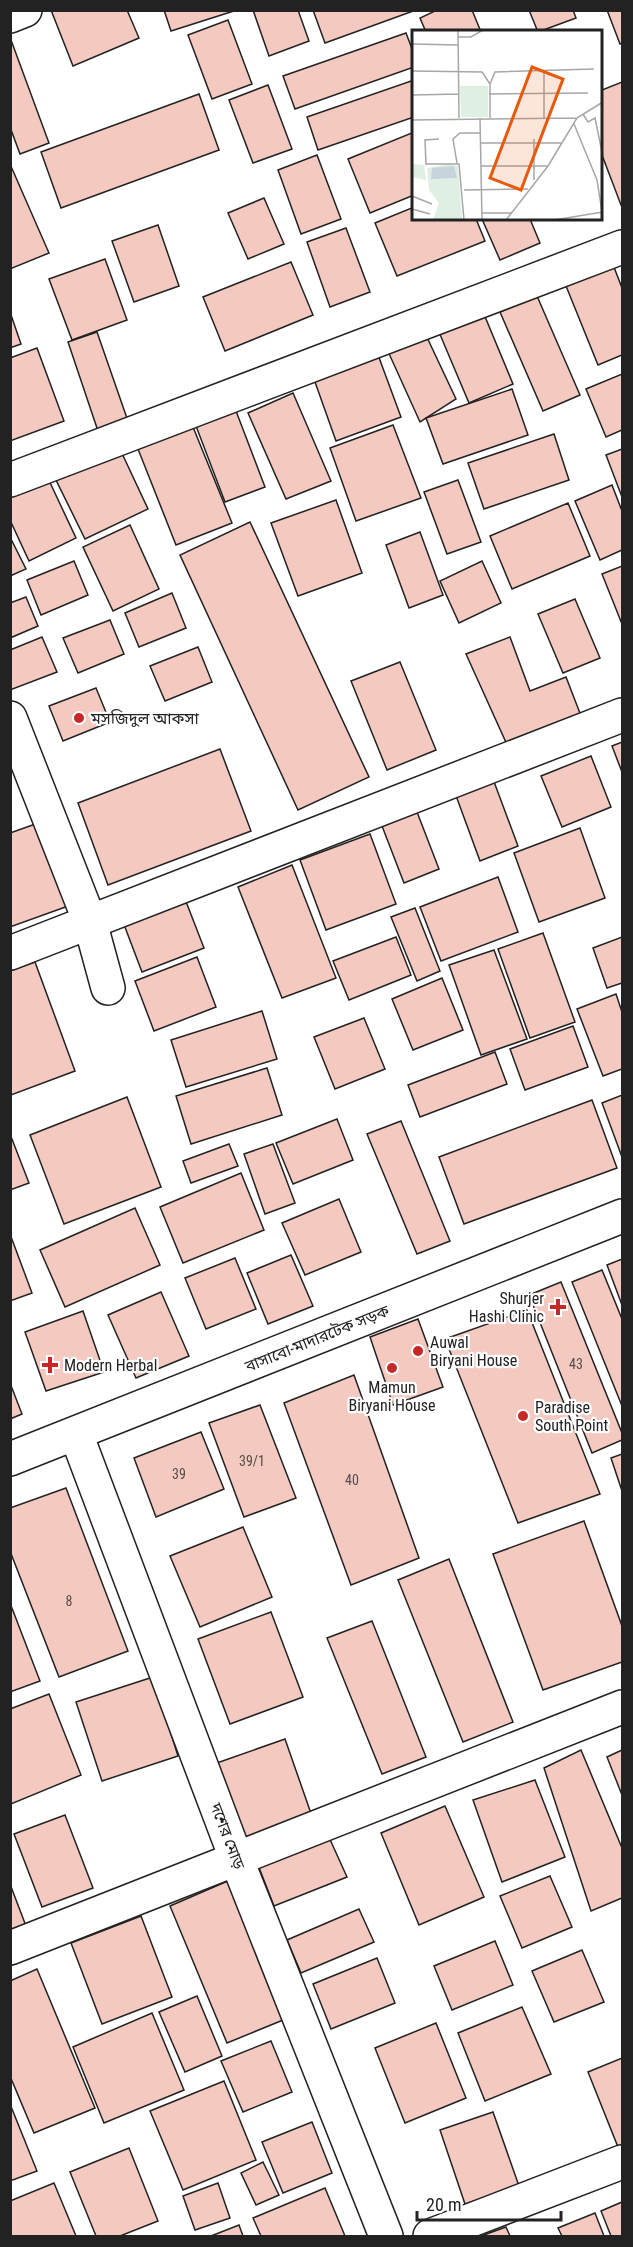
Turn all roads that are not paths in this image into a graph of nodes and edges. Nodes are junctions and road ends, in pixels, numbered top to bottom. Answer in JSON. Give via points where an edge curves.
{"nodes":[{"id":1,"x":25,"y":10,"type":"edge"},
{"id":2,"x":10,"y":16,"type":"edge"},
{"id":3,"x":622,"y":247,"type":"edge"},
{"id":4,"x":10,"y":480,"type":"edge"},
{"id":5,"x":622,"y":715,"type":"edge"},
{"id":6,"x":10,"y":718,"type":"edge"},
{"id":7,"x":90,"y":922,"type":"junction"},
{"id":8,"x":10,"y":953,"type":"edge"},
{"id":9,"x":108,"y":988,"type":"dead end"},
{"id":10,"x":622,"y":1215,"type":"edge"},
{"id":11,"x":76,"y":1434,"type":"junction"},
{"id":12,"x":10,"y":1459,"type":"edge"},
{"id":13,"x":622,"y":1707,"type":"edge"},
{"id":14,"x":236,"y":1858,"type":"junction"},
{"id":15,"x":10,"y":1948,"type":"edge"},
{"id":16,"x":622,"y":2162,"type":"edge"},
{"id":17,"x":386,"y":2236,"type":"edge"},
{"id":18,"x":430,"y":2236,"type":"edge"}],
"edges":[{"from":1,"to":2,"type":"street"},
{"from":3,"to":4,"type":"street"},
{"from":5,"to":7,"type":"street"},
{"from":6,"to":7,"type":"street"},
{"from":7,"to":8,"type":"street"},
{"from":7,"to":9,"type":"street"},
{"from":10,"to":11,"type":"street","name":"বাসাবো-মাদারটেক সড়ক"},
{"from":11,"to":12,"type":"street","name":"বাসাবো-মাদারটেক সড়ক"},
{"from":11,"to":14,"type":"street","name":"দশের মোড়"},
{"from":13,"to":14,"type":"street"},
{"from":14,"to":15,"type":"street"},
{"from":14,"to":17,"type":"street","name":"দশের মোড়"},
{"from":16,"to":18,"type":"street"}]}
